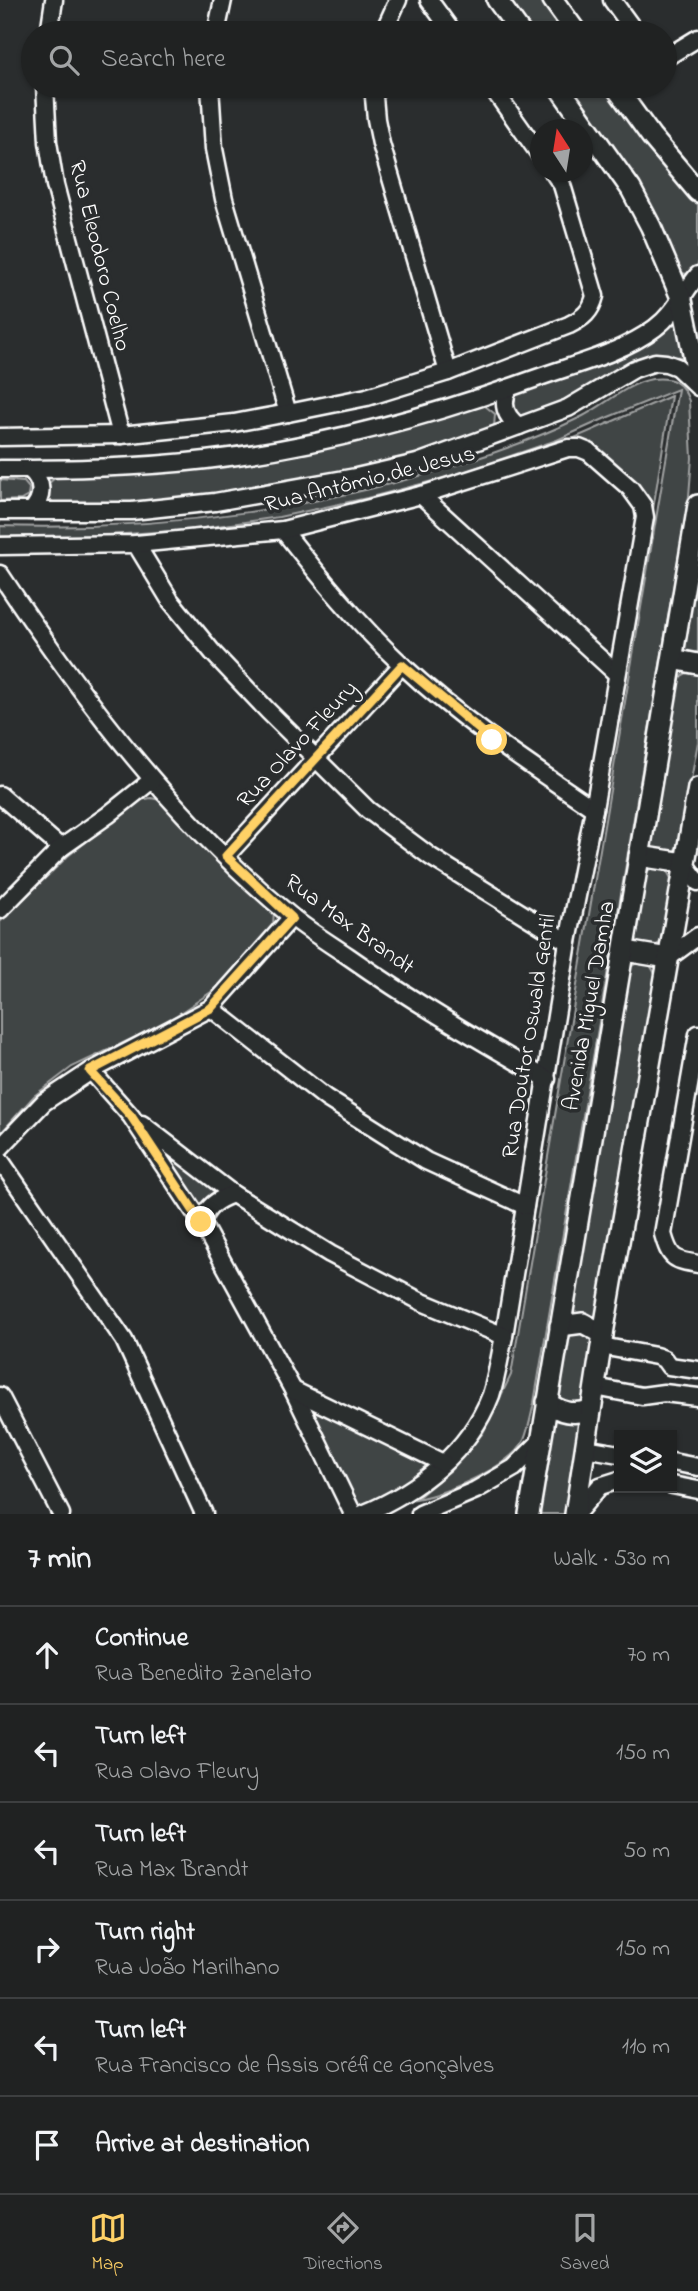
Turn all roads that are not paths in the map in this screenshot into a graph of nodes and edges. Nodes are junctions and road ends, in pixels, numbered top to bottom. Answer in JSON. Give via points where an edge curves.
{"nodes":[{"id":1,"x":54,"y":0,"type":"edge"},
{"id":2,"x":223,"y":0,"type":"edge"},
{"id":3,"x":398,"y":0,"type":"edge"},
{"id":4,"x":429,"y":0,"type":"edge"},
{"id":5,"x":497,"y":0,"type":"edge"},
{"id":6,"x":553,"y":0,"type":"edge"},
{"id":7,"x":612,"y":0,"type":"edge"},
{"id":8,"x":51,"y":21,"type":"edge"},
{"id":9,"x":219,"y":21,"type":"edge"},
{"id":10,"x":388,"y":21,"type":"edge"},
{"id":11,"x":444,"y":21,"type":"edge"},
{"id":12,"x":512,"y":21,"type":"edge"},
{"id":13,"x":568,"y":21,"type":"edge"},
{"id":14,"x":627,"y":21,"type":"edge"},
{"id":15,"x":698,"y":38,"type":"edge"},
{"id":16,"x":677,"y":51,"type":"edge"},
{"id":17,"x":46,"y":98,"type":"edge"},
{"id":18,"x":211,"y":98,"type":"edge"},
{"id":19,"x":374,"y":98,"type":"edge"},
{"id":20,"x":500,"y":98,"type":"edge"},
{"id":21,"x":566,"y":98,"type":"edge"},
{"id":22,"x":624,"y":98,"type":"edge"},
{"id":23,"x":530,"y":140,"type":"edge"},
{"id":24,"x":560,"y":182,"type":"edge"},
{"id":25,"x":698,"y":192,"type":"edge"},
{"id":26,"x":698,"y":275,"type":"edge"},
{"id":27,"x":682,"y":300,"type":"junction"},
{"id":28,"x":448,"y":372,"type":"junction"},
{"id":29,"x":698,"y":378,"type":"edge"},
{"id":30,"x":698,"y":387,"type":"edge"},
{"id":31,"x":509,"y":388,"type":"junction"},
{"id":32,"x":487,"y":395,"type":"junction"},
{"id":33,"x":288,"y":413,"type":"junction"},
{"id":34,"x":519,"y":426,"type":"junction"},
{"id":35,"x":499,"y":434,"type":"junction"},
{"id":36,"x":121,"y":435,"type":"junction"},
{"id":37,"x":0,"y":437,"type":"edge"},
{"id":38,"x":0,"y":469,"type":"edge"},
{"id":39,"x":29,"y":469,"type":"junction"},
{"id":40,"x":421,"y":495,"type":"junction"},
{"id":41,"x":698,"y":505,"type":"edge"},
{"id":42,"x":643,"y":506,"type":"joint"},
{"id":43,"x":0,"y":511,"type":"edge"},
{"id":44,"x":31,"y":511,"type":"junction"},
{"id":45,"x":283,"y":530,"type":"junction"},
{"id":46,"x":136,"y":544,"type":"junction"},
{"id":47,"x":0,"y":546,"type":"edge"},
{"id":48,"x":0,"y":574,"type":"edge"},
{"id":49,"x":673,"y":659,"type":"junction"},
{"id":50,"x":698,"y":664,"type":"edge"},
{"id":51,"x":402,"y":665,"type":"junction"},
{"id":52,"x":617,"y":674,"type":"junction"},
{"id":53,"x":317,"y":758,"type":"junction"},
{"id":54,"x":152,"y":780,"type":"junction"},
{"id":55,"x":698,"y":788,"type":"edge"},
{"id":56,"x":0,"y":795,"type":"edge"},
{"id":57,"x":594,"y":809,"type":"junction"},
{"id":58,"x":61,"y":848,"type":"junction"},
{"id":59,"x":226,"y":856,"type":"junction"},
{"id":60,"x":639,"y":856,"type":"junction"},
{"id":61,"x":684,"y":863,"type":"junction"},
{"id":62,"x":698,"y":882,"type":"edge"},
{"id":63,"x":0,"y":910,"type":"edge"},
{"id":64,"x":292,"y":918,"type":"junction"},
{"id":65,"x":698,"y":936,"type":"edge"},
{"id":66,"x":568,"y":942,"type":"junction"},
{"id":67,"x":625,"y":951,"type":"junction"},
{"id":68,"x":668,"y":958,"type":"junction"},
{"id":69,"x":211,"y":1008,"type":"junction"},
{"id":70,"x":698,"y":1034,"type":"edge"},
{"id":71,"x":90,"y":1071,"type":"junction"},
{"id":72,"x":547,"y":1079,"type":"junction"},
{"id":73,"x":131,"y":1116,"type":"junction"},
{"id":74,"x":0,"y":1148,"type":"edge"},
{"id":75,"x":0,"y":1160,"type":"edge"},
{"id":76,"x":233,"y":1194,"type":"junction"},
{"id":77,"x":525,"y":1206,"type":"junction"},
{"id":78,"x":201,"y":1222,"type":"junction"},
{"id":79,"x":698,"y":1264,"type":"edge"},
{"id":80,"x":560,"y":1326,"type":"junction"},
{"id":81,"x":504,"y":1336,"type":"junction"},
{"id":82,"x":602,"y":1340,"type":"junction"},
{"id":83,"x":668,"y":1366,"type":"junction"},
{"id":84,"x":698,"y":1370,"type":"edge"},
{"id":85,"x":595,"y":1387,"type":"junction"},
{"id":86,"x":293,"y":1390,"type":"junction"},
{"id":87,"x":664,"y":1393,"type":"junction"},
{"id":88,"x":0,"y":1396,"type":"edge"},
{"id":89,"x":698,"y":1397,"type":"edge"},
{"id":90,"x":547,"y":1402,"type":"junction"},
{"id":91,"x":591,"y":1410,"type":"junction"},
{"id":92,"x":541,"y":1441,"type":"junction"},
{"id":93,"x":585,"y":1448,"type":"junction"},
{"id":94,"x":614,"y":1453,"type":"edge"},
{"id":95,"x":677,"y":1463,"type":"edge"},
{"id":96,"x":443,"y":1464,"type":"junction"},
{"id":97,"x":698,"y":1467,"type":"edge"},
{"id":98,"x":614,"y":1482,"type":"edge"},
{"id":99,"x":677,"y":1486,"type":"edge"},
{"id":100,"x":698,"y":1490,"type":"edge"},
{"id":101,"x":61,"y":1514,"type":"edge"},
{"id":102,"x":204,"y":1514,"type":"edge"},
{"id":103,"x":353,"y":1514,"type":"edge"},
{"id":104,"x":363,"y":1514,"type":"edge"},
{"id":105,"x":420,"y":1514,"type":"edge"},
{"id":106,"x":529,"y":1514,"type":"edge"},
{"id":107,"x":576,"y":1514,"type":"edge"}],
"edges":[{"from":1,"to":8,"type":"street"},
{"from":2,"to":9,"type":"street"},
{"from":3,"to":10,"type":"street"},
{"from":4,"to":11,"type":"street"},
{"from":5,"to":12,"type":"main road"},
{"from":6,"to":13,"type":"main road"},
{"from":7,"to":14,"type":"street"},
{"from":15,"to":16,"type":"street"},
{"from":17,"to":36,"type":"street","name":"Rua Eleodoro Coelho","via":[[55,185]]},
{"from":18,"to":33,"type":"street","via":[[224,199]]},
{"from":19,"to":28,"type":"street","via":[[381,144]]},
{"from":20,"to":23,"type":"street"},
{"from":21,"to":27,"type":"main road","via":[[631,190]]},
{"from":22,"to":25,"type":"main road"},
{"from":24,"to":28,"type":"street","via":[[594,289],[589,312],[569,325]]},
{"from":26,"to":27,"type":"street"},
{"from":27,"to":29,"type":"main road"},
{"from":27,"to":31,"type":"street","via":[[670,316],[636,340],[601,357]]},
{"from":28,"to":33,"type":"street","via":[[367,397]]},
{"from":30,"to":34,"type":"street","via":[[677,367],[655,362],[634,369],[568,408]]},
{"from":31,"to":32,"type":"street"},
{"from":31,"to":34,"type":"street","via":[[505,408]]},
{"from":32,"to":35,"type":"street","via":[[500,412]]},
{"from":32,"to":39,"type":"street","via":[[399,423],[275,450],[128,467]]},
{"from":33,"to":36,"type":"street"},
{"from":34,"to":35,"type":"street"},
{"from":35,"to":44,"type":"street","via":[[417,463],[285,491],[132,511]]},
{"from":36,"to":37,"type":"street"},
{"from":38,"to":39,"type":"street"},
{"from":39,"to":44,"type":"street","via":[[41,490]]},
{"from":40,"to":42,"type":"street","name":"Rua Antômio de Jesus","via":[[579,448],[630,488]]},
{"from":40,"to":45,"type":"street","name":"Rua Antômio de Jesus"},
{"from":40,"to":52,"type":"street"},
{"from":41,"to":49,"type":"main road","name":"Avenida Miguel Damha"},
{"from":42,"to":52,"type":"street","name":"Rua Doutor Oswald Gentil","via":[[645,517]]},
{"from":43,"to":44,"type":"street"},
{"from":45,"to":46,"type":"street","name":"Rua Antômio de Jesus"},
{"from":45,"to":51,"type":"street","via":[[340,602]]},
{"from":46,"to":47,"type":"street","name":"Rua Antômio de Jesus"},
{"from":46,"to":53,"type":"street","via":[[170,600],[214,653]]},
{"from":48,"to":54,"type":"street","name":"Rua Max Brandt","via":[[57,659]]},
{"from":49,"to":50,"type":"main road"},
{"from":49,"to":60,"type":"main road","name":"Avenida Miguel Damha"},
{"from":51,"to":53,"type":"street","name":"Rua Olavo Fleury"},
{"from":51,"to":57,"type":"street","via":[[492,740]]},
{"from":52,"to":57,"type":"street","name":"Rua Doutor Oswald Gentil"},
{"from":53,"to":59,"type":"street","name":"Rua Olavo Fleury"},
{"from":53,"to":66,"type":"street","via":[[368,810],[431,858]]},
{"from":54,"to":58,"type":"street"},
{"from":54,"to":59,"type":"street","name":"Rua Max Brandt"},
{"from":55,"to":61,"type":"main road"},
{"from":56,"to":58,"type":"street"},
{"from":57,"to":66,"type":"street","name":"Rua Doutor Oswald Gentil"},
{"from":58,"to":63,"type":"street"},
{"from":59,"to":64,"type":"street","name":"Rua Max Brandt"},
{"from":60,"to":61,"type":"main road"},
{"from":60,"to":67,"type":"main road","name":"Avenida Miguel Damha"},
{"from":61,"to":62,"type":"street"},
{"from":61,"to":68,"type":"main road"},
{"from":64,"to":69,"type":"street"},
{"from":64,"to":72,"type":"street","name":"Rua Max Brandt","via":[[385,982]]},
{"from":65,"to":68,"type":"street"},
{"from":66,"to":72,"type":"street","name":"Rua Doutor Oswald Gentil"},
{"from":67,"to":68,"type":"main road"},
{"from":67,"to":80,"type":"main road","name":"Avenida Miguel Damha"},
{"from":68,"to":82,"type":"main road"},
{"from":69,"to":71,"type":"street"},
{"from":69,"to":77,"type":"street","via":[[326,1098],[426,1161]]},
{"from":70,"to":79,"type":"street","via":[[663,1234],[670,1255]]},
{"from":71,"to":73,"type":"street"},
{"from":71,"to":74,"type":"street","via":[[44,1101]]},
{"from":72,"to":77,"type":"street","name":"Rua Doutor Oswald Gentil"},
{"from":73,"to":76,"type":"street"},
{"from":73,"to":78,"type":"street"},
{"from":75,"to":102,"type":"street","via":[[124,1340]]},
{"from":76,"to":78,"type":"street","via":[[207,1209]]},
{"from":76,"to":81,"type":"street","via":[[330,1254],[422,1302]]},
{"from":77,"to":81,"type":"street","name":"Rua Doutor Oswald Gentil"},
{"from":78,"to":86,"type":"street"},
{"from":80,"to":82,"type":"main road","via":[[583,1323]]},
{"from":80,"to":90,"type":"main road","name":"Avenida Miguel Damha"},
{"from":81,"to":96,"type":"street","name":"Rua Doutor Oswald Gentil","via":[[491,1394],[470,1437]]},
{"from":82,"to":83,"type":"street","via":[[664,1359]]},
{"from":82,"to":85,"type":"main road"},
{"from":83,"to":84,"type":"street"},
{"from":83,"to":87,"type":"street"},
{"from":85,"to":87,"type":"street","via":[[642,1396]]},
{"from":85,"to":91,"type":"main road"},
{"from":86,"to":96,"type":"street"},
{"from":86,"to":103,"type":"street"},
{"from":87,"to":89,"type":"street"},
{"from":88,"to":101,"type":"street"},
{"from":90,"to":91,"type":"main road","via":[[567,1413]]},
{"from":90,"to":92,"type":"main road","name":"Avenida Miguel Damha"},
{"from":91,"to":93,"type":"main road"},
{"from":92,"to":105,"type":"street","via":[[514,1468]]},
{"from":92,"to":106,"type":"main road","name":"Avenida Miguel Damha"},
{"from":93,"to":94,"type":"street"},
{"from":93,"to":107,"type":"main road"},
{"from":95,"to":97,"type":"street"},
{"from":96,"to":104,"type":"street","name":"Rua Doutor Oswald Gentil","via":[[391,1502]]},
{"from":98,"to":107,"type":"street","via":[[600,1486]]},
{"from":99,"to":100,"type":"street"}]}
